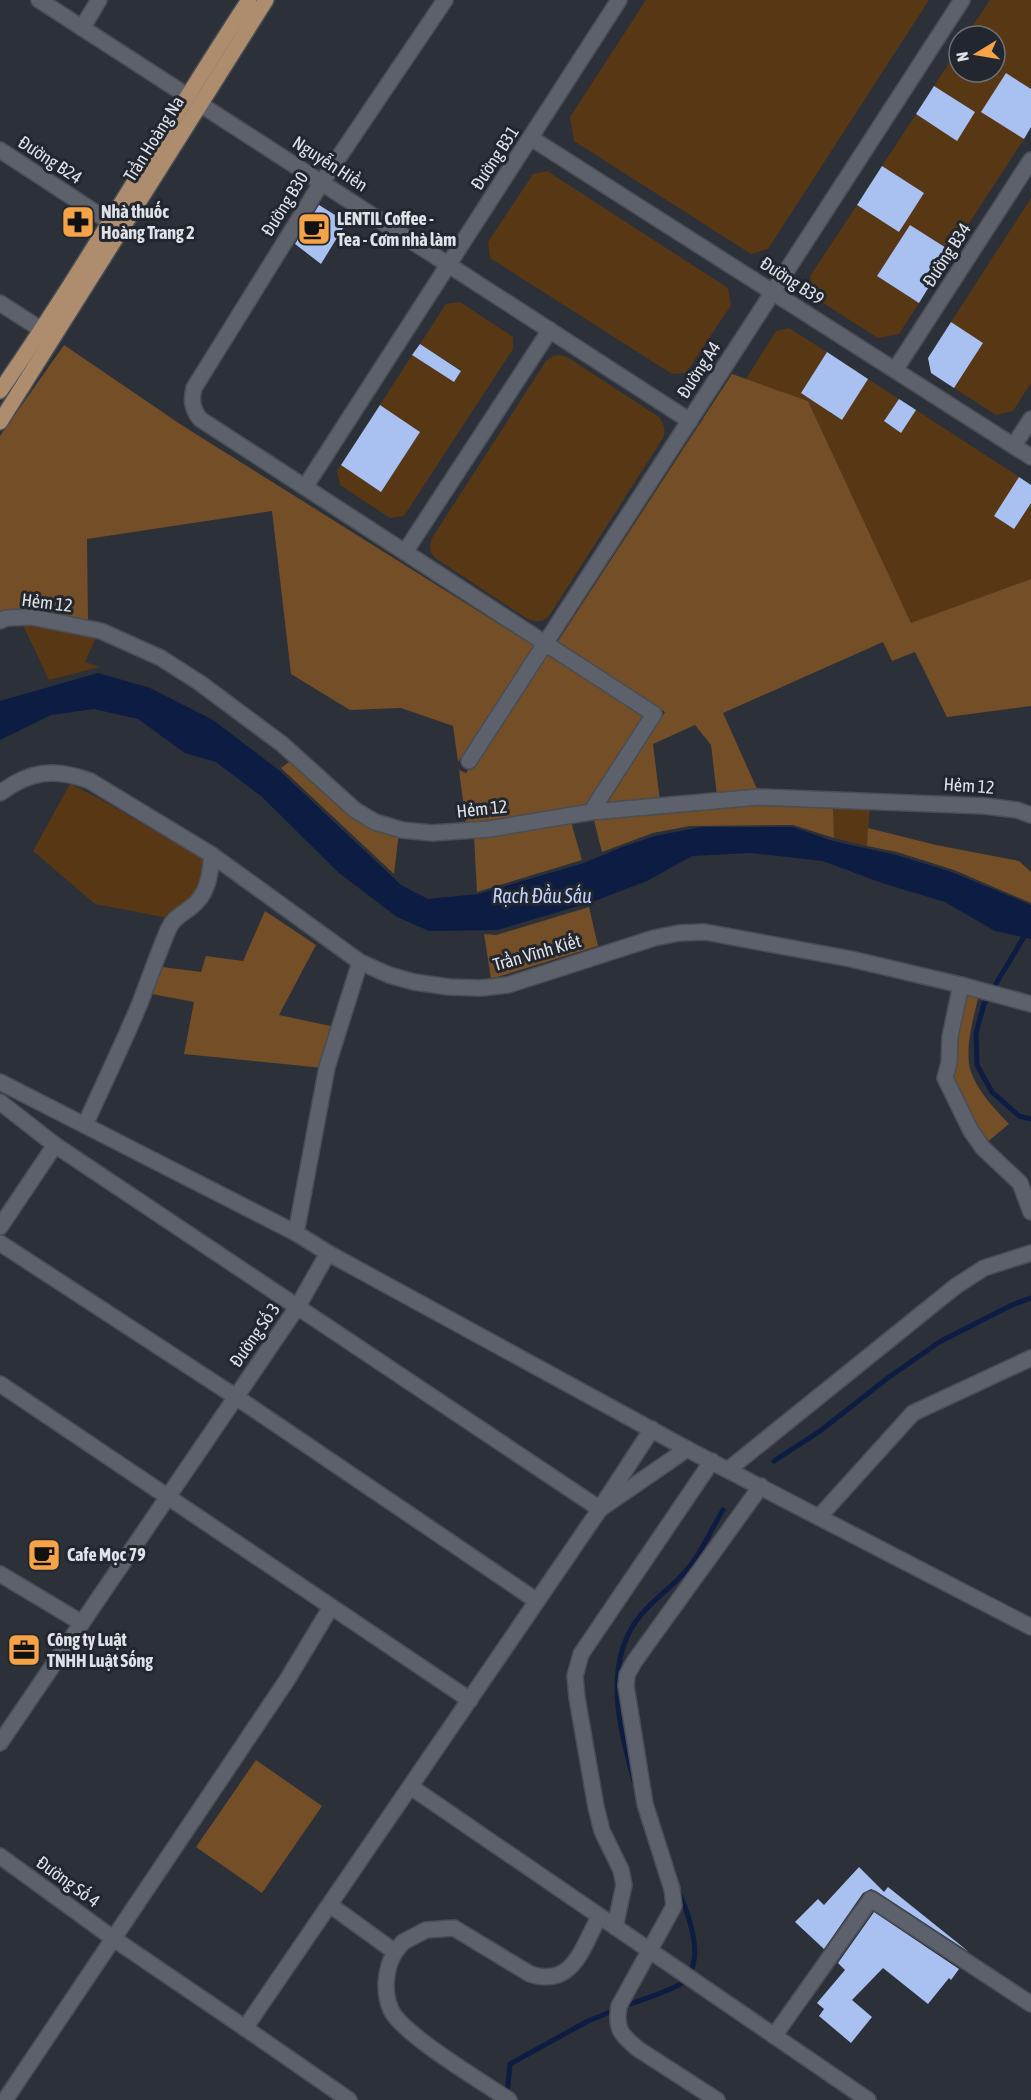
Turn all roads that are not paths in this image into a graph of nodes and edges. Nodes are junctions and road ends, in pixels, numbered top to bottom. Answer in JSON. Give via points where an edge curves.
{"nodes":[{"id":1,"x":39,"y":0,"type":"edge"},
{"id":2,"x":99,"y":0,"type":"edge"},
{"id":3,"x":249,"y":0,"type":"edge"},
{"id":4,"x":266,"y":0,"type":"edge"},
{"id":5,"x":445,"y":0,"type":"edge"},
{"id":6,"x":619,"y":0,"type":"edge"},
{"id":7,"x":962,"y":0,"type":"edge"},
{"id":8,"x":82,"y":28,"type":"junction"},
{"id":9,"x":193,"y":99,"type":"junction"},
{"id":10,"x":531,"y":138,"type":"junction"},
{"id":11,"x":0,"y":150,"type":"edge"},
{"id":12,"x":1031,"y":160,"type":"edge"},
{"id":13,"x":322,"y":182,"type":"junction"},
{"id":14,"x":110,"y":222,"type":"junction"},
{"id":15,"x":449,"y":265,"type":"junction"},
{"id":16,"x":773,"y":292,"type":"junction"},
{"id":17,"x":0,"y":303,"type":"edge"},
{"id":18,"x":42,"y":330,"type":"junction"},
{"id":19,"x":550,"y":330,"type":"junction"},
{"id":20,"x":895,"y":370,"type":"junction"},
{"id":21,"x":0,"y":391,"type":"edge"},
{"id":22,"x":1031,"y":419,"type":"edge"},
{"id":23,"x":690,"y":421,"type":"junction"},
{"id":24,"x":0,"y":422,"type":"edge"},
{"id":25,"x":1014,"y":445,"type":"junction"},
{"id":26,"x":1031,"y":457,"type":"edge"},
{"id":27,"x":305,"y":487,"type":"junction"},
{"id":28,"x":405,"y":552,"type":"junction"},
{"id":29,"x":0,"y":621,"type":"edge"},
{"id":30,"x":546,"y":643,"type":"junction"},
{"id":31,"x":469,"y":761,"type":"dead end"},
{"id":32,"x":0,"y":793,"type":"edge"},
{"id":33,"x":591,"y":813,"type":"junction"},
{"id":34,"x":1031,"y":815,"type":"edge"},
{"id":35,"x":212,"y":855,"type":"junction"},
{"id":36,"x":360,"y":962,"type":"junction"},
{"id":37,"x":969,"y":987,"type":"junction"},
{"id":38,"x":1031,"y":1004,"type":"edge"},
{"id":39,"x":0,"y":1082,"type":"edge"},
{"id":40,"x":0,"y":1102,"type":"edge"},
{"id":41,"x":85,"y":1125,"type":"junction"},
{"id":42,"x":56,"y":1145,"type":"junction"},
{"id":43,"x":1031,"y":1212,"type":"edge"},
{"id":44,"x":0,"y":1227,"type":"edge"},
{"id":45,"x":296,"y":1233,"type":"junction"},
{"id":46,"x":0,"y":1243,"type":"edge"},
{"id":47,"x":328,"y":1253,"type":"junction"},
{"id":48,"x":1031,"y":1253,"type":"edge"},
{"id":49,"x":298,"y":1306,"type":"junction"},
{"id":50,"x":1031,"y":1358,"type":"edge"},
{"id":51,"x":0,"y":1384,"type":"edge"},
{"id":52,"x":236,"y":1397,"type":"junction"},
{"id":53,"x":652,"y":1429,"type":"junction"},
{"id":54,"x":687,"y":1449,"type":"junction"},
{"id":55,"x":712,"y":1461,"type":"junction"},
{"id":56,"x":729,"y":1469,"type":"junction"},
{"id":57,"x":761,"y":1486,"type":"junction"},
{"id":58,"x":167,"y":1498,"type":"junction"},
{"id":59,"x":600,"y":1509,"type":"junction"},
{"id":60,"x":819,"y":1516,"type":"junction"},
{"id":61,"x":0,"y":1574,"type":"edge"},
{"id":62,"x":537,"y":1601,"type":"junction"},
{"id":63,"x":331,"y":1607,"type":"junction"},
{"id":64,"x":82,"y":1623,"type":"junction"},
{"id":65,"x":1031,"y":1627,"type":"edge"},
{"id":66,"x":470,"y":1700,"type":"junction"},
{"id":67,"x":0,"y":1743,"type":"edge"},
{"id":68,"x":411,"y":1787,"type":"junction"},
{"id":69,"x":0,"y":1857,"type":"edge"},
{"id":70,"x":330,"y":1905,"type":"junction"},
{"id":71,"x":599,"y":1917,"type":"junction"},
{"id":72,"x":615,"y":1927,"type":"junction"},
{"id":73,"x":114,"y":1940,"type":"junction"},
{"id":74,"x":649,"y":1950,"type":"junction"},
{"id":75,"x":395,"y":1952,"type":"junction"},
{"id":76,"x":1031,"y":2004,"type":"edge"},
{"id":77,"x":244,"y":2028,"type":"junction"},
{"id":78,"x":774,"y":2036,"type":"junction"},
{"id":79,"x":5,"y":2100,"type":"edge"},
{"id":80,"x":349,"y":2100,"type":"edge"},
{"id":81,"x":509,"y":2100,"type":"edge"},
{"id":82,"x":717,"y":2100,"type":"edge"},
{"id":83,"x":867,"y":2100,"type":"edge"}],
"edges":[{"from":1,"to":8,"type":"street","name":"Nguyễn Hiền"},
{"from":2,"to":8,"type":"street"},
{"from":3,"to":9,"type":"main road","name":"Trần Hoàng Na"},
{"from":4,"to":9,"type":"main road","name":"Trần Hoàng Na"},
{"from":5,"to":13,"type":"street","name":"Đường B30"},
{"from":6,"to":10,"type":"street","name":"Đường B31"},
{"from":7,"to":16,"type":"street","name":"Đường A4"},
{"from":8,"to":9,"type":"street","name":"Nguyễn Hiền"},
{"from":9,"to":13,"type":"street","name":"Nguyễn Hiền"},
{"from":9,"to":14,"type":"main road","name":"Trần Hoàng Na"},
{"from":9,"to":24,"type":"main road","name":"Trần Hoàng Na"},
{"from":10,"to":15,"type":"street","name":"Đường B31"},
{"from":10,"to":16,"type":"street","name":"Đường B39"},
{"from":11,"to":14,"type":"street","name":"Đường B24"},
{"from":12,"to":20,"type":"street","name":"Đường B34"},
{"from":13,"to":15,"type":"street","name":"Nguyễn Hiền"},
{"from":13,"to":27,"type":"street","name":"Đường B30","via":[[192,397],[200,419]]},
{"from":14,"to":18,"type":"main road","name":"Trần Hoàng Na"},
{"from":15,"to":19,"type":"street","name":"Nguyễn Hiền"},
{"from":15,"to":27,"type":"street","name":"Đường B31"},
{"from":16,"to":20,"type":"street","name":"Đường B39"},
{"from":16,"to":23,"type":"street","name":"Đường A4"},
{"from":17,"to":18,"type":"street"},
{"from":18,"to":21,"type":"main road","name":"Trần Hoàng Na"},
{"from":19,"to":23,"type":"street","name":"Nguyễn Hiền"},
{"from":19,"to":28,"type":"street"},
{"from":20,"to":25,"type":"street","name":"Đường B39"},
{"from":22,"to":25,"type":"street"},
{"from":23,"to":30,"type":"street","name":"Đường A4"},
{"from":25,"to":26,"type":"street","name":"Đường B39"},
{"from":27,"to":28,"type":"street"},
{"from":28,"to":30,"type":"street"},
{"from":29,"to":33,"type":"street","name":"Hẻm 12","via":[[31,617],[101,631],[161,658],[282,744],[355,810],[375,822],[432,833]]},
{"from":30,"to":31,"type":"street","name":"Đường A4"},
{"from":30,"to":33,"type":"street","via":[[654,714]]},
{"from":32,"to":35,"type":"street","name":"Trần Vĩnh Kiết","via":[[16,781],[34,775],[69,774],[90,781]]},
{"from":33,"to":34,"type":"street","name":"Hẻm 12","via":[[777,796],[985,806]]},
{"from":35,"to":36,"type":"street","name":"Trần Vĩnh Kiết"},
{"from":35,"to":41,"type":"street","via":[[207,888],[169,928]]},
{"from":36,"to":37,"type":"street","name":"Trần Vĩnh Kiết","via":[[414,982],[481,988],[507,985],[654,938],[705,932],[850,959]]},
{"from":36,"to":45,"type":"street","via":[[327,1067]]},
{"from":37,"to":38,"type":"street","name":"Trần Vĩnh Kiết"},
{"from":37,"to":43,"type":"street","via":[[950,1037],[945,1078],[977,1139],[1020,1183]]},
{"from":39,"to":41,"type":"street"},
{"from":40,"to":42,"type":"street"},
{"from":41,"to":45,"type":"street"},
{"from":42,"to":44,"type":"street"},
{"from":42,"to":49,"type":"street"},
{"from":45,"to":47,"type":"street"},
{"from":46,"to":52,"type":"street"},
{"from":47,"to":49,"type":"street","name":"Đường Số 3"},
{"from":47,"to":53,"type":"street"},
{"from":48,"to":56,"type":"street","via":[[984,1268],[956,1286]]},
{"from":49,"to":52,"type":"street","name":"Đường Số 3"},
{"from":49,"to":59,"type":"street"},
{"from":50,"to":60,"type":"street","via":[[913,1413]]},
{"from":51,"to":58,"type":"street"},
{"from":52,"to":58,"type":"street","name":"Đường Số 3"},
{"from":52,"to":62,"type":"street"},
{"from":53,"to":54,"type":"street"},
{"from":53,"to":59,"type":"street"},
{"from":54,"to":55,"type":"street"},
{"from":54,"to":59,"type":"street"},
{"from":55,"to":56,"type":"street"},
{"from":55,"to":72,"type":"street","via":[[588,1644],[575,1676],[596,1807],[624,1885]]},
{"from":56,"to":57,"type":"street"},
{"from":57,"to":60,"type":"street"},
{"from":57,"to":74,"type":"street","via":[[627,1675],[645,1804],[674,1895],[674,1905]]},
{"from":58,"to":63,"type":"street"},
{"from":58,"to":64,"type":"street","name":"Đường Số 3"},
{"from":59,"to":62,"type":"street"},
{"from":60,"to":65,"type":"street"},
{"from":61,"to":64,"type":"street"},
{"from":62,"to":66,"type":"street"},
{"from":63,"to":66,"type":"street"},
{"from":63,"to":73,"type":"street"},
{"from":64,"to":67,"type":"street","name":"Đường Số 3"},
{"from":66,"to":68,"type":"street"},
{"from":68,"to":70,"type":"street"},
{"from":68,"to":71,"type":"street"},
{"from":69,"to":73,"type":"street","name":"Đường Số 4"},
{"from":70,"to":75,"type":"street"},
{"from":70,"to":77,"type":"street"},
{"from":71,"to":72,"type":"street"},
{"from":71,"to":75,"type":"street","via":[[571,1968],[557,1977],[530,1974],[454,1928],[426,1930],[403,1942]]},
{"from":72,"to":74,"type":"street"},
{"from":73,"to":77,"type":"street","name":"Đường Số 4"},
{"from":73,"to":79,"type":"street"},
{"from":74,"to":78,"type":"street"},
{"from":74,"to":82,"type":"street","via":[[620,2006],[617,2024],[638,2049]]},
{"from":75,"to":81,"type":"street","via":[[387,1973],[386,1992],[399,2022]]},
{"from":76,"to":78,"type":"street","via":[[872,1899]]},
{"from":77,"to":80,"type":"street","name":"Đường Số 4"},
{"from":78,"to":83,"type":"street"}]}
